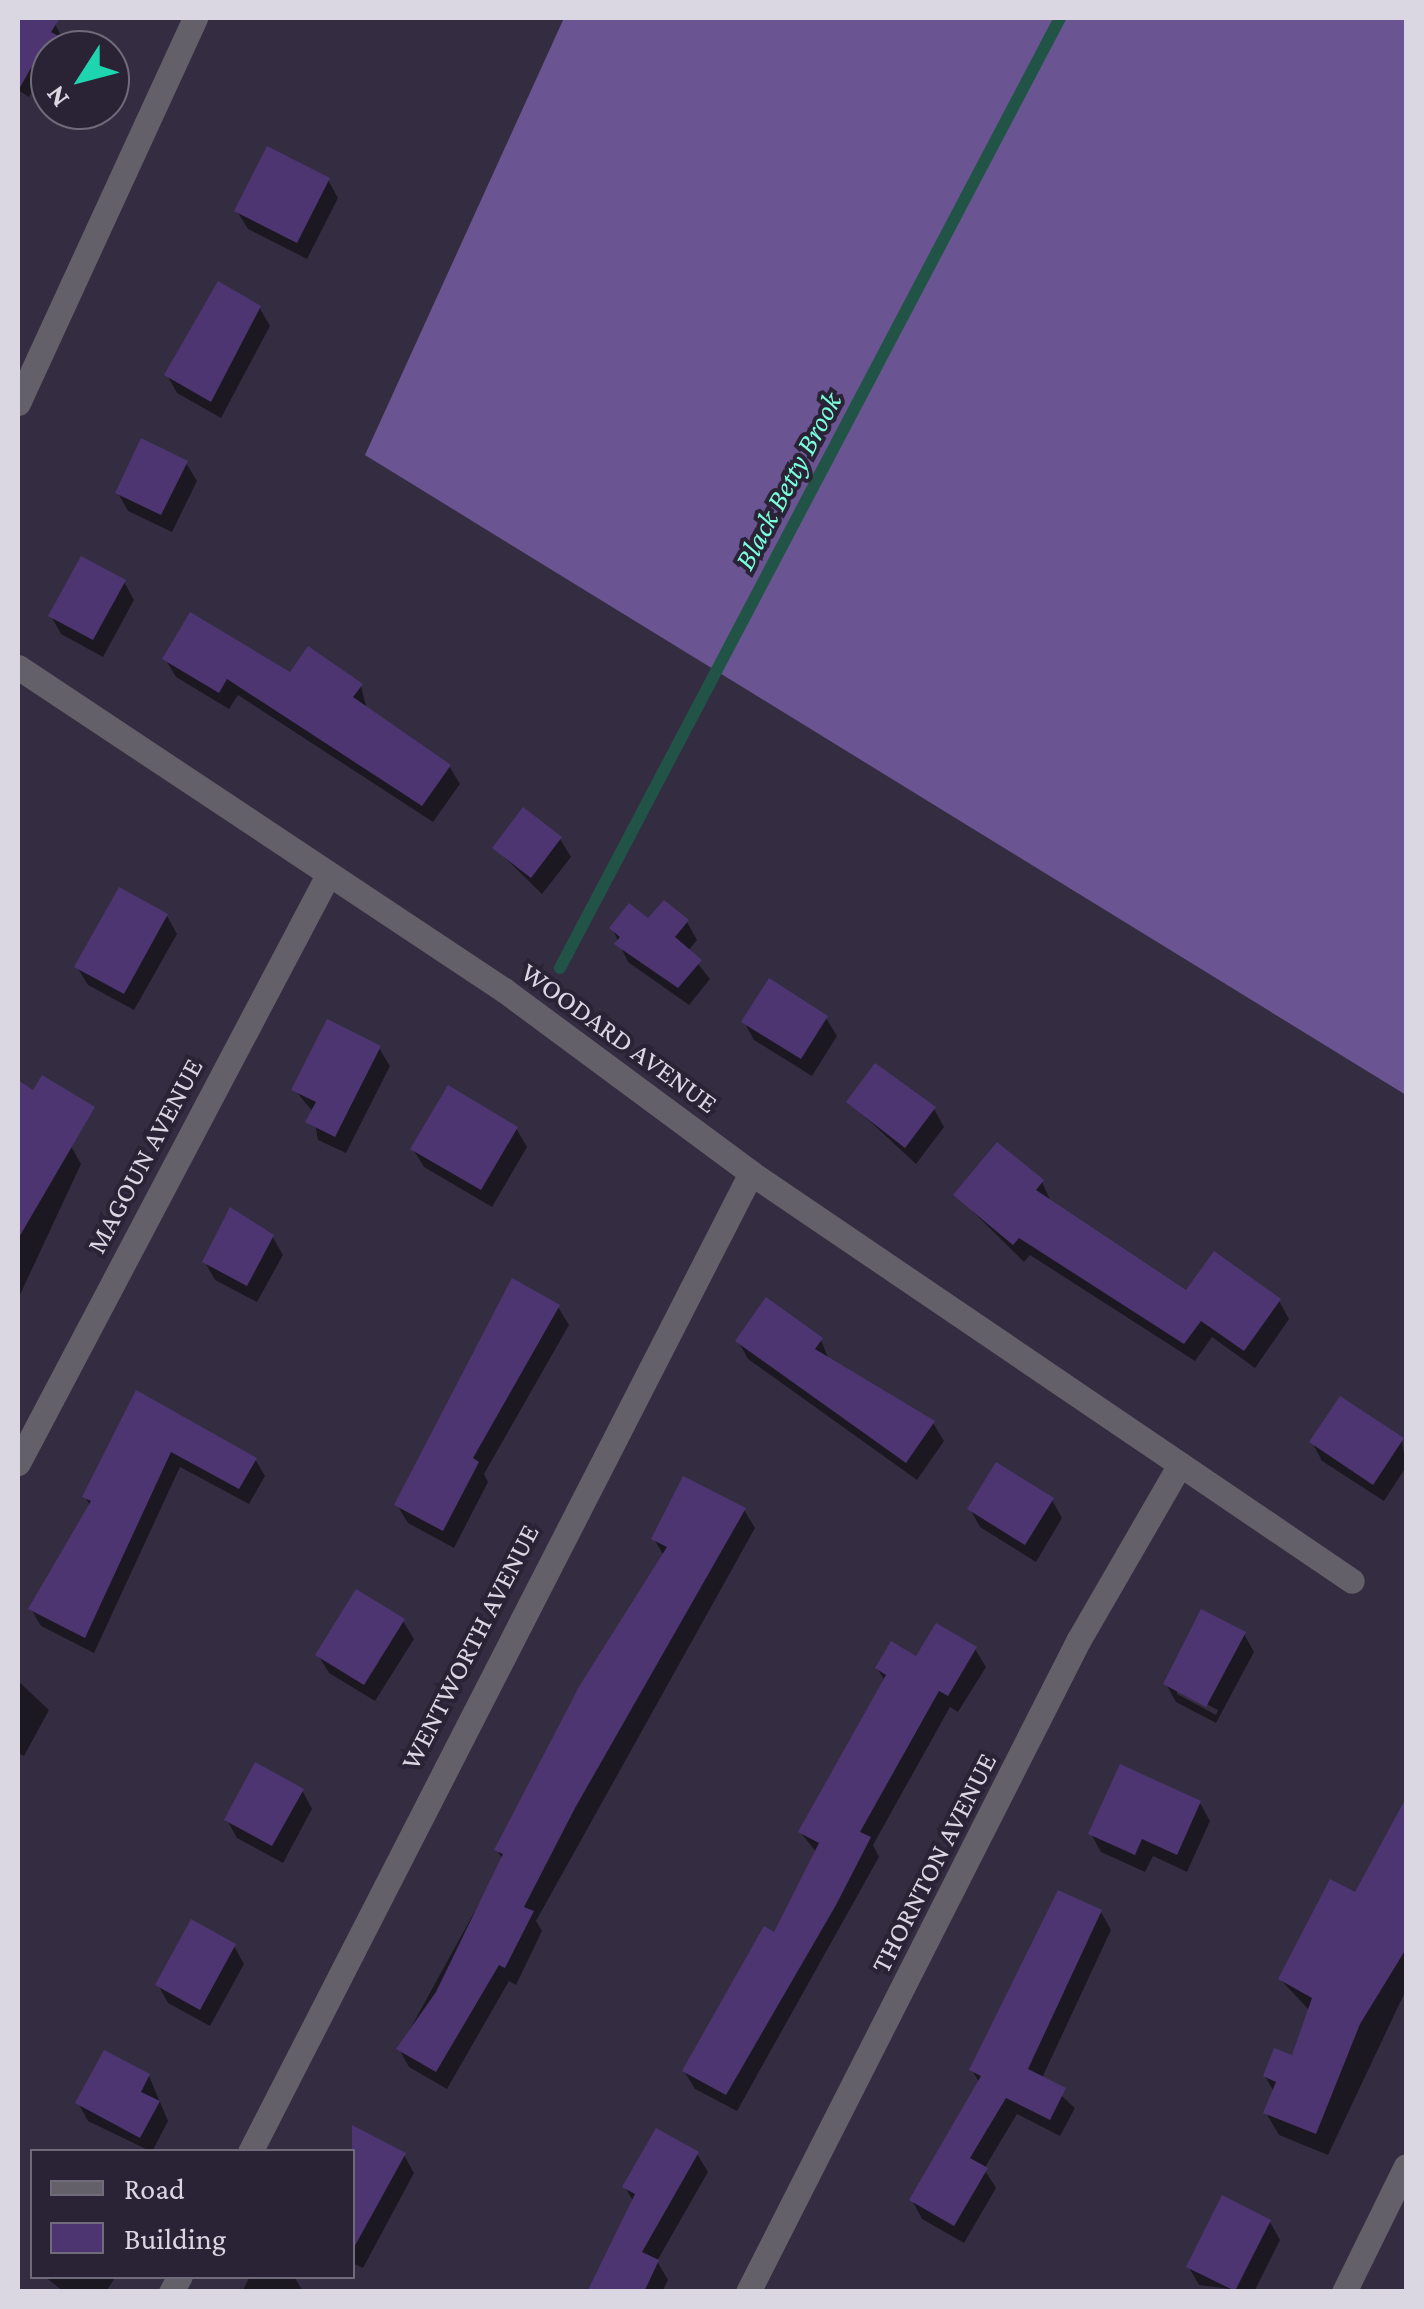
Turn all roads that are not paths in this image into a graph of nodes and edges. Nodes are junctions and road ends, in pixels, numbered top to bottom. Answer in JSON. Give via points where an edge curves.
{"nodes":[{"id":1,"x":195,"y":18,"type":"edge"},
{"id":2,"x":18,"y":403,"type":"edge"},
{"id":3,"x":18,"y":667,"type":"edge"},
{"id":4,"x":327,"y":877,"type":"junction"},
{"id":5,"x":751,"y":1173,"type":"junction"},
{"id":6,"x":18,"y":1464,"type":"edge"},
{"id":7,"x":1180,"y":1464,"type":"junction"},
{"id":8,"x":1352,"y":1581,"type":"dead end"},
{"id":9,"x":252,"y":2149,"type":"edge"},
{"id":10,"x":1406,"y":2166,"type":"edge"},
{"id":11,"x":748,"y":2292,"type":"edge"},
{"id":12,"x":1344,"y":2292,"type":"edge"}],
"edges":[{"from":1,"to":2,"type":"street"},
{"from":3,"to":4,"type":"street","name":"WOODARD AVENUE"},
{"from":4,"to":5,"type":"street","name":"WOODARD AVENUE","via":[[504,990]]},
{"from":4,"to":6,"type":"street","name":"MAGOUN AVENUE"},
{"from":5,"to":7,"type":"street","name":"WOODARD AVENUE"},
{"from":5,"to":9,"type":"street","name":"WENTWORTH AVENUE"},
{"from":7,"to":8,"type":"street","name":"WOODARD AVENUE"},
{"from":7,"to":11,"type":"street","name":"THORNTON AVENUE","via":[[1078,1641]]},
{"from":10,"to":12,"type":"street"}]}
